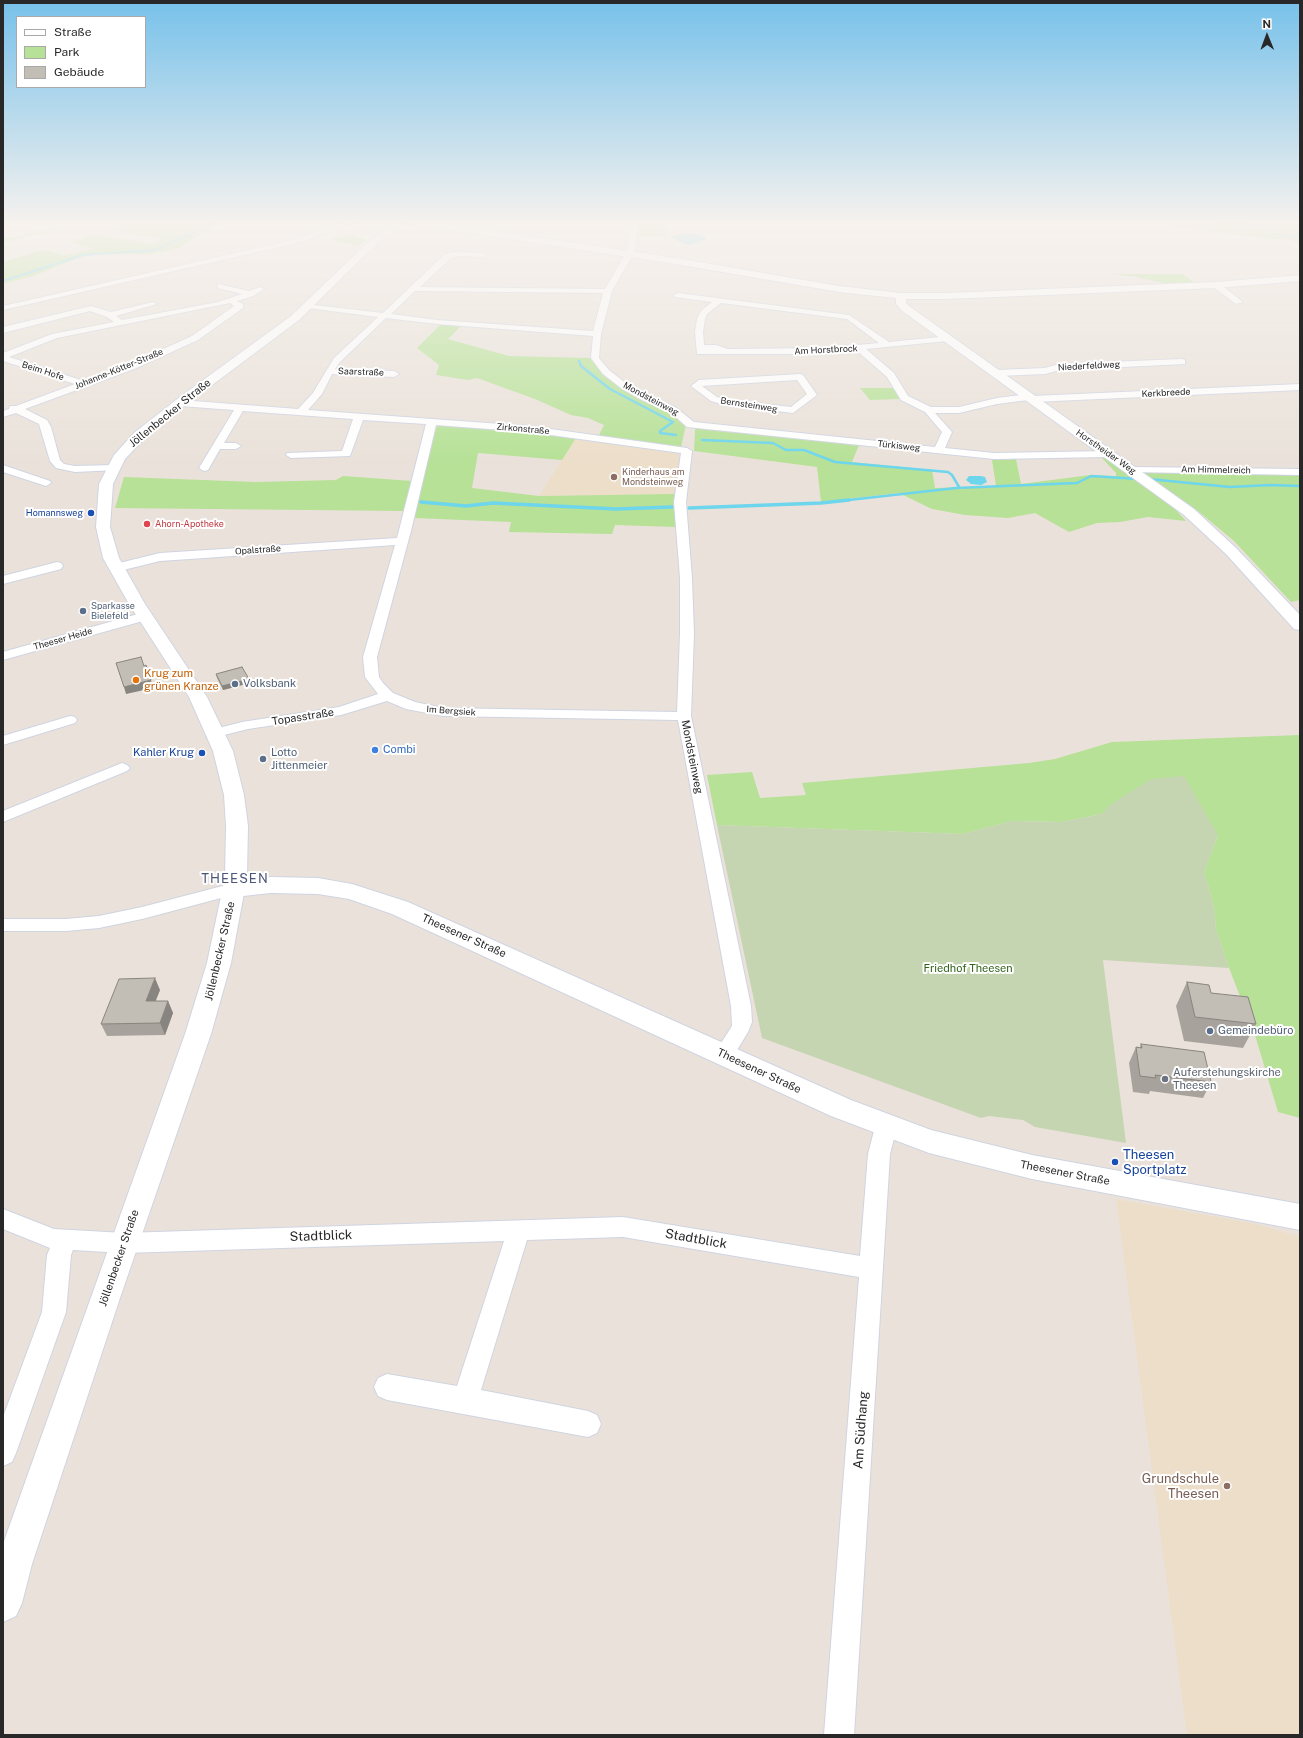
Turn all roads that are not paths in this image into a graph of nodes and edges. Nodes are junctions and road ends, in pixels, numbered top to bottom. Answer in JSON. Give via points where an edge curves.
{"nodes":[{"id":1,"x":29,"y":302,"type":"edge"},
{"id":2,"x":226,"y":302,"type":"edge"},
{"id":3,"x":233,"y":302,"type":"edge"},
{"id":4,"x":312,"y":302,"type":"edge"},
{"id":5,"x":400,"y":302,"type":"edge"},
{"id":6,"x":605,"y":302,"type":"edge"},
{"id":7,"x":716,"y":302,"type":"edge"},
{"id":8,"x":733,"y":302,"type":"edge"},
{"id":9,"x":902,"y":302,"type":"edge"},
{"id":10,"x":153,"y":304,"type":"dead end"},
{"id":11,"x":308,"y":306,"type":"junction"},
{"id":12,"x":3,"y":308,"type":"edge"},
{"id":13,"x":110,"y":315,"type":"junction"},
{"id":14,"x":386,"y":315,"type":"junction"},
{"id":15,"x":120,"y":324,"type":"junction"},
{"id":16,"x":3,"y":330,"type":"edge"},
{"id":17,"x":597,"y":334,"type":"junction"},
{"id":18,"x":947,"y":338,"type":"junction"},
{"id":19,"x":888,"y":345,"type":"junction"},
{"id":20,"x":858,"y":348,"type":"junction"},
{"id":21,"x":3,"y":357,"type":"edge"},
{"id":22,"x":1182,"y":362,"type":"dead end"},
{"id":23,"x":329,"y":371,"type":"junction"},
{"id":24,"x":997,"y":373,"type":"junction"},
{"id":25,"x":394,"y":374,"type":"dead end"},
{"id":26,"x":798,"y":374,"type":"joint"},
{"id":27,"x":84,"y":384,"type":"junction"},
{"id":28,"x":1300,"y":388,"type":"edge"},
{"id":29,"x":1030,"y":398,"type":"junction"},
{"id":30,"x":180,"y":403,"type":"junction"},
{"id":31,"x":3,"y":404,"type":"edge"},
{"id":32,"x":240,"y":408,"type":"junction"},
{"id":33,"x":17,"y":409,"type":"junction"},
{"id":34,"x":930,"y":410,"type":"junction"},
{"id":35,"x":301,"y":412,"type":"junction"},
{"id":36,"x":3,"y":414,"type":"edge"},
{"id":37,"x":359,"y":416,"type":"junction"},
{"id":38,"x":432,"y":422,"type":"junction"},
{"id":39,"x":691,"y":425,"type":"joint"},
{"id":40,"x":217,"y":446,"type":"junction"},
{"id":41,"x":236,"y":446,"type":"dead end"},
{"id":42,"x":939,"y":450,"type":"junction"},
{"id":43,"x":686,"y":451,"type":"joint"},
{"id":44,"x":1108,"y":454,"type":"junction"},
{"id":45,"x":291,"y":455,"type":"dead end"},
{"id":46,"x":3,"y":468,"type":"edge"},
{"id":47,"x":114,"y":468,"type":"junction"},
{"id":48,"x":204,"y":468,"type":"dead end"},
{"id":49,"x":1132,"y":470,"type":"junction"},
{"id":50,"x":1300,"y":472,"type":"edge"},
{"id":51,"x":46,"y":483,"type":"dead end"},
{"id":52,"x":402,"y":541,"type":"junction"},
{"id":53,"x":57,"y":566,"type":"dead end"},
{"id":54,"x":115,"y":568,"type":"junction"},
{"id":55,"x":3,"y":580,"type":"edge"},
{"id":56,"x":145,"y":616,"type":"junction"},
{"id":57,"x":1300,"y":625,"type":"edge"},
{"id":58,"x":3,"y":656,"type":"edge"},
{"id":59,"x":388,"y":696,"type":"junction"},
{"id":60,"x":684,"y":716,"type":"junction"},
{"id":61,"x":70,"y":720,"type":"dead end"},
{"id":62,"x":216,"y":733,"type":"junction"},
{"id":63,"x":3,"y":741,"type":"edge"},
{"id":64,"x":122,"y":768,"type":"dead end"},
{"id":65,"x":3,"y":817,"type":"edge"},
{"id":66,"x":234,"y":889,"type":"junction"},
{"id":67,"x":3,"y":925,"type":"edge"},
{"id":68,"x":724,"y":1054,"type":"junction"},
{"id":69,"x":886,"y":1126,"type":"junction"},
{"id":70,"x":1300,"y":1217,"type":"edge"},
{"id":71,"x":3,"y":1220,"type":"edge"},
{"id":72,"x":519,"y":1229,"type":"junction"},
{"id":73,"x":66,"y":1240,"type":"junction"},
{"id":74,"x":124,"y":1243,"type":"junction"},
{"id":75,"x":872,"y":1269,"type":"junction"},
{"id":76,"x":387,"y":1387,"type":"dead end"},
{"id":77,"x":465,"y":1400,"type":"junction"},
{"id":78,"x":588,"y":1424,"type":"dead end"},
{"id":79,"x":3,"y":1453,"type":"edge"},
{"id":80,"x":3,"y":1603,"type":"edge"},
{"id":81,"x":839,"y":1735,"type":"edge"}],
"edges":[{"from":1,"to":12,"type":"street"},
{"from":2,"to":15,"type":"street"},
{"from":3,"to":27,"type":"street","name":"Johanne-Kötter-Straße","via":[[240,306],[201,335]]},
{"from":4,"to":11,"type":"street","name":"Jöllenbecker Straße"},
{"from":5,"to":14,"type":"street","name":"Saarstraße"},
{"from":6,"to":17,"type":"street","name":"Mondsteinweg"},
{"from":7,"to":20,"type":"street","name":"Am Horstbrock","via":[[700,319],[700,347],[728,352],[784,355]]},
{"from":8,"to":19,"type":"street","via":[[849,318]]},
{"from":9,"to":18,"type":"street","name":"Horstheider Weg","via":[[902,306]]},
{"from":10,"to":13,"type":"street"},
{"from":11,"to":14,"type":"street"},
{"from":11,"to":30,"type":"street","name":"Jöllenbecker Straße","via":[[267,340]]},
{"from":13,"to":15,"type":"street"},
{"from":13,"to":16,"type":"street","via":[[91,308]]},
{"from":14,"to":17,"type":"street","via":[[449,323]]},
{"from":14,"to":23,"type":"street","name":"Saarstraße"},
{"from":15,"to":21,"type":"street","via":[[55,336]]},
{"from":17,"to":39,"type":"street","name":"Mondsteinweg","via":[[595,358],[606,372],[627,388],[672,409]]},
{"from":18,"to":19,"type":"street","name":"Am Horstbrock"},
{"from":18,"to":24,"type":"street","name":"Horstheider Weg"},
{"from":19,"to":20,"type":"street","name":"Am Horstbrock"},
{"from":20,"to":34,"type":"street","via":[[891,375],[904,398]]},
{"from":21,"to":27,"type":"street","name":"Beim Hofe"},
{"from":22,"to":24,"type":"street","name":"Niederfeldweg","via":[[1059,367]]},
{"from":23,"to":25,"type":"street","name":"Saarstraße"},
{"from":23,"to":35,"type":"street","name":"Saarstraße","via":[[317,394]]},
{"from":24,"to":29,"type":"street","name":"Horstheider Weg"},
{"from":26,"to":26,"type":"street","name":"Bernsteinweg","via":[[812,395],[793,410],[727,403],[714,399],[696,386]]},
{"from":27,"to":33,"type":"street","name":"Johanne-Kötter-Straße"},
{"from":28,"to":29,"type":"street","name":"Kerkbreede"},
{"from":29,"to":34,"type":"street","name":"Kerkbreede","via":[[997,401],[959,410]]},
{"from":29,"to":44,"type":"street","name":"Horstheider Weg"},
{"from":30,"to":32,"type":"street","name":"Zirkonstraße"},
{"from":30,"to":47,"type":"street","name":"Jöllenbecker Straße","via":[[130,445]]},
{"from":31,"to":33,"type":"street"},
{"from":32,"to":35,"type":"street","name":"Zirkonstraße"},
{"from":32,"to":40,"type":"street"},
{"from":33,"to":36,"type":"street","name":"Johanne-Kötter-Straße"},
{"from":33,"to":47,"type":"street","via":[[36,416],[43,422],[55,461],[60,466],[75,469]]},
{"from":34,"to":42,"type":"street","via":[[930,414],[947,432]]},
{"from":35,"to":37,"type":"street","name":"Zirkonstraße"},
{"from":37,"to":38,"type":"street","name":"Zirkonstraße"},
{"from":37,"to":45,"type":"street","via":[[346,454]]},
{"from":38,"to":43,"type":"street","name":"Zirkonstraße","via":[[529,429]]},
{"from":38,"to":52,"type":"street","name":"Im Bergsiek"},
{"from":39,"to":42,"type":"street","name":"Türkisweg"},
{"from":40,"to":41,"type":"street"},
{"from":40,"to":48,"type":"street"},
{"from":42,"to":44,"type":"street","name":"Türkisweg","via":[[1005,456]]},
{"from":43,"to":60,"type":"street","name":"Mondsteinweg","via":[[680,502],[686,593]]},
{"from":44,"to":49,"type":"street","name":"Horstheider Weg"},
{"from":46,"to":51,"type":"street"},
{"from":47,"to":54,"type":"street","name":"Jöllenbecker Straße","via":[[106,484],[103,517],[106,543]]},
{"from":49,"to":50,"type":"street","name":"Am Himmelreich"},
{"from":49,"to":57,"type":"street","name":"Horstheider Weg","via":[[1200,521]]},
{"from":52,"to":54,"type":"street","name":"Opalstraße","via":[[160,557]]},
{"from":52,"to":59,"type":"street","name":"Im Bergsiek","via":[[370,657],[372,677]]},
{"from":53,"to":55,"type":"street"},
{"from":54,"to":56,"type":"street","name":"Jöllenbecker Straße"},
{"from":56,"to":58,"type":"street","name":"Theeser Heide"},
{"from":56,"to":62,"type":"street","name":"Jöllenbecker Straße","via":[[189,682]]},
{"from":59,"to":60,"type":"street","name":"Im Bergsiek","via":[[411,706],[443,712]]},
{"from":59,"to":62,"type":"street","name":"Topasstraße","via":[[341,711],[247,725]]},
{"from":60,"to":68,"type":"street","name":"Mondsteinweg","via":[[741,1006],[741,1027]]},
{"from":61,"to":63,"type":"street"},
{"from":62,"to":66,"type":"street","name":"Jöllenbecker Straße","via":[[230,772],[234,795],[237,843]]},
{"from":64,"to":65,"type":"street"},
{"from":66,"to":67,"type":"street","via":[[99,922]]},
{"from":66,"to":68,"type":"street","name":"Theesener Straße","via":[[271,885],[318,886],[352,892],[381,901]]},
{"from":66,"to":74,"type":"street","name":"Jöllenbecker Straße","via":[[219,963],[198,1034]]},
{"from":68,"to":69,"type":"street","name":"Theesener Straße"},
{"from":69,"to":70,"type":"street","name":"Theesener Straße","via":[[966,1152],[1032,1168]]},
{"from":69,"to":75,"type":"street","name":"Am Südhang","via":[[879,1154]]},
{"from":71,"to":73,"type":"street","name":"Stadtblick","via":[[53,1239]]},
{"from":72,"to":74,"type":"street","name":"Stadtblick"},
{"from":72,"to":75,"type":"street","name":"Stadtblick","via":[[623,1227]]},
{"from":72,"to":77,"type":"street"},
{"from":73,"to":74,"type":"street","name":"Stadtblick"},
{"from":73,"to":79,"type":"street","via":[[59,1255],[54,1312]]},
{"from":74,"to":80,"type":"street","name":"Jöllenbecker Straße"},
{"from":75,"to":81,"type":"street","name":"Am Südhang"},
{"from":76,"to":77,"type":"street"},
{"from":77,"to":78,"type":"street"}]}
